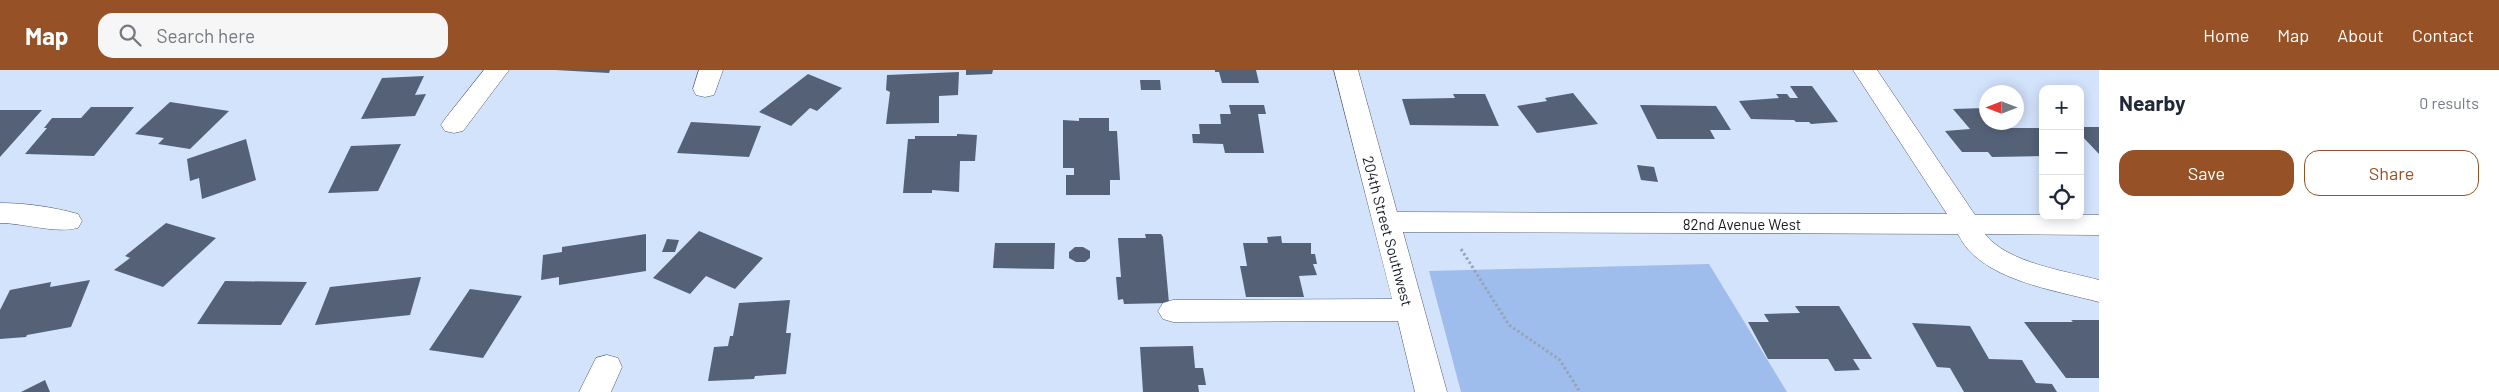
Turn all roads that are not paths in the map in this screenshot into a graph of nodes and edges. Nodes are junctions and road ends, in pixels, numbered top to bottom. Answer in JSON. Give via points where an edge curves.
{"nodes":[{"id":1,"x":497,"y":70,"type":"edge"},
{"id":2,"x":1346,"y":70,"type":"edge"},
{"id":3,"x":1865,"y":70,"type":"edge"},
{"id":4,"x":454,"y":124,"type":"dead end"},
{"id":5,"x":0,"y":213,"type":"edge"},
{"id":6,"x":68,"y":221,"type":"dead end"},
{"id":7,"x":1386,"y":222,"type":"junction"},
{"id":8,"x":1968,"y":225,"type":"junction"},
{"id":9,"x":2099,"y":225,"type":"edge"},
{"id":10,"x":2099,"y":292,"type":"edge"},
{"id":11,"x":1409,"y":310,"type":"junction"},
{"id":12,"x":1173,"y":311,"type":"dead end"},
{"id":13,"x":1431,"y":392,"type":"edge"}],
"edges":[{"from":1,"to":4,"type":"street"},
{"from":2,"to":7,"type":"street","name":"204th Street Southwest"},
{"from":3,"to":8,"type":"street"},
{"from":5,"to":6,"type":"street"},
{"from":7,"to":8,"type":"street","name":"82nd Avenue West"},
{"from":7,"to":11,"type":"street","name":"204th Street Southwest"},
{"from":8,"to":9,"type":"street","name":"82nd Avenue West"},
{"from":8,"to":10,"type":"street","via":[[1976,243],[1996,258],[2030,272]]},
{"from":11,"to":12,"type":"street"},
{"from":11,"to":13,"type":"street","name":"204th Street Southwest"}]}
